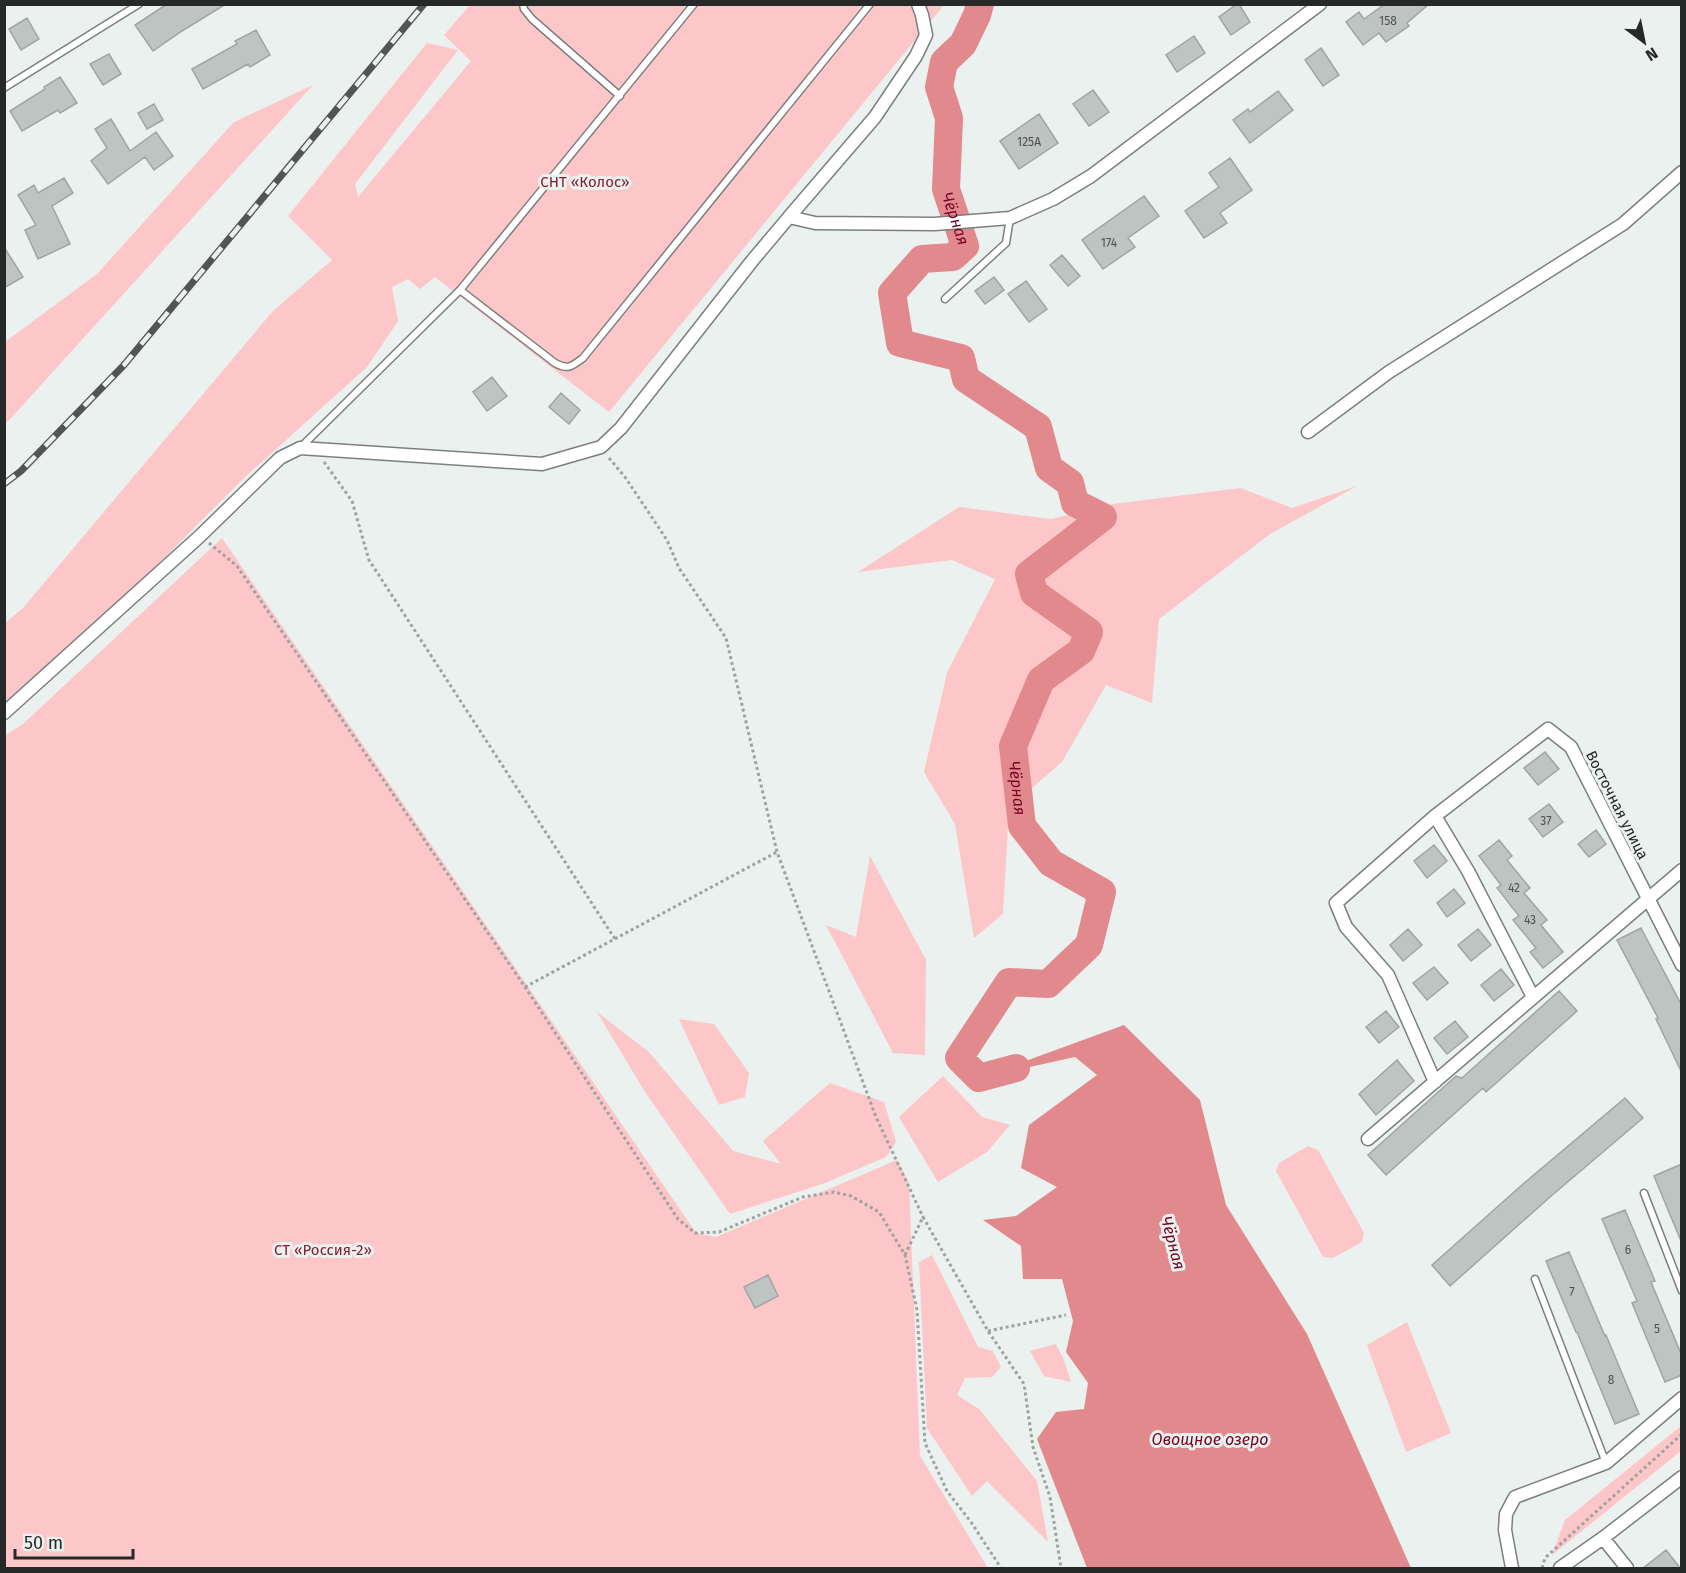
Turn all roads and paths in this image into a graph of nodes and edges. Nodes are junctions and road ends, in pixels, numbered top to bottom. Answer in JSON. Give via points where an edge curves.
{"nodes":[{"id":1,"x":139,"y":4,"type":"edge"},
{"id":2,"x":523,"y":4,"type":"edge"},
{"id":3,"x":694,"y":4,"type":"edge"},
{"id":4,"x":870,"y":4,"type":"edge"},
{"id":5,"x":918,"y":4,"type":"edge"},
{"id":6,"x":1320,"y":4,"type":"edge"},
{"id":7,"x":4,"y":88,"type":"edge"},
{"id":8,"x":620,"y":96,"type":"junction"},
{"id":9,"x":1682,"y":172,"type":"edge"},
{"id":10,"x":789,"y":216,"type":"junction"},
{"id":11,"x":1010,"y":218,"type":"junction"},
{"id":12,"x":460,"y":290,"type":"junction"},
{"id":13,"x":945,"y":299,"type":"dead end"},
{"id":14,"x":1308,"y":432,"type":"dead end"},
{"id":15,"x":601,"y":447,"type":"junction"},
{"id":16,"x":300,"y":448,"type":"junction"},
{"id":17,"x":314,"y":449,"type":"junction"},
{"id":18,"x":200,"y":536,"type":"junction"},
{"id":19,"x":4,"y":712,"type":"edge"},
{"id":20,"x":1435,"y":816,"type":"junction"},
{"id":21,"x":777,"y":852,"type":"junction"},
{"id":22,"x":1682,"y":870,"type":"edge"},
{"id":23,"x":1648,"y":898,"type":"junction"},
{"id":24,"x":615,"y":939,"type":"junction"},
{"id":25,"x":1682,"y":965,"type":"edge"},
{"id":26,"x":525,"y":987,"type":"junction"},
{"id":27,"x":1533,"y":997,"type":"junction"},
{"id":28,"x":1435,"y":1082,"type":"junction"},
{"id":29,"x":1368,"y":1139,"type":"dead end"},
{"id":30,"x":1644,"y":1193,"type":"dead end"},
{"id":31,"x":923,"y":1217,"type":"junction"},
{"id":32,"x":905,"y":1255,"type":"junction"},
{"id":33,"x":1535,"y":1279,"type":"dead end"},
{"id":34,"x":1682,"y":1291,"type":"edge"},
{"id":35,"x":1066,"y":1315,"type":"dead end"},
{"id":36,"x":988,"y":1331,"type":"junction"},
{"id":37,"x":1682,"y":1398,"type":"edge"},
{"id":38,"x":1682,"y":1434,"type":"edge"},
{"id":39,"x":1606,"y":1463,"type":"junction"},
{"id":40,"x":1682,"y":1477,"type":"edge"},
{"id":41,"x":1603,"y":1538,"type":"junction"},
{"id":42,"x":1001,"y":1569,"type":"edge"},
{"id":43,"x":1061,"y":1569,"type":"edge"},
{"id":44,"x":1512,"y":1569,"type":"edge"},
{"id":45,"x":1542,"y":1569,"type":"edge"},
{"id":46,"x":1560,"y":1569,"type":"edge"},
{"id":47,"x":1627,"y":1569,"type":"edge"}],
"edges":[{"from":1,"to":7,"type":"lane"},
{"from":2,"to":8,"type":"lane","via":[[532,19]]},
{"from":3,"to":8,"type":"lane"},
{"from":4,"to":12,"type":"lane","via":[[573,366],[564,368],[555,363]]},
{"from":5,"to":10,"type":"street","via":[[926,35],[916,56],[875,117]]},
{"from":6,"to":11,"type":"street","via":[[1091,176]]},
{"from":8,"to":12,"type":"lane"},
{"from":9,"to":14,"type":"street","via":[[1623,224],[1389,372]]},
{"from":10,"to":11,"type":"street","via":[[815,223],[934,224]]},
{"from":10,"to":15,"type":"street","via":[[621,428]]},
{"from":11,"to":13,"type":"lane","via":[[1005,243]]},
{"from":12,"to":16,"type":"lane"},
{"from":15,"to":17,"type":"street","via":[[542,464]]},
{"from":15,"to":21,"type":"path","via":[[667,540],[679,568],[726,638]]},
{"from":16,"to":17,"type":"street"},
{"from":16,"to":18,"type":"street","via":[[280,458]]},
{"from":17,"to":24,"type":"path","via":[[352,501],[369,560]]},
{"from":18,"to":19,"type":"street"},
{"from":18,"to":26,"type":"path","via":[[237,566]]},
{"from":20,"to":23,"type":"street","name":"Восточная улица","via":[[1548,729],[1571,747]]},
{"from":20,"to":27,"type":"street"},
{"from":20,"to":28,"type":"street","name":"Восточная улица","via":[[1336,903],[1346,927],[1388,975]]},
{"from":21,"to":24,"type":"path"},
{"from":21,"to":31,"type":"path","via":[[876,1117]]},
{"from":22,"to":23,"type":"street"},
{"from":23,"to":25,"type":"street","name":"Восточная улица"},
{"from":23,"to":27,"type":"street"},
{"from":24,"to":26,"type":"path"},
{"from":26,"to":32,"type":"path","via":[[678,1219],[695,1233],[719,1232],[803,1197],[834,1192],[879,1212]]},
{"from":27,"to":28,"type":"street"},
{"from":28,"to":29,"type":"street"},
{"from":30,"to":34,"type":"lane"},
{"from":31,"to":32,"type":"path"},
{"from":31,"to":36,"type":"path"},
{"from":32,"to":42,"type":"path","via":[[917,1310],[925,1443],[947,1491]]},
{"from":33,"to":39,"type":"lane"},
{"from":35,"to":36,"type":"path"},
{"from":36,"to":43,"type":"path","via":[[1024,1384],[1033,1447],[1050,1497]]},
{"from":37,"to":39,"type":"street"},
{"from":38,"to":45,"type":"path","via":[[1545,1558]]},
{"from":39,"to":44,"type":"street","via":[[1515,1497],[1506,1514],[1505,1530]]},
{"from":40,"to":41,"type":"street"},
{"from":41,"to":46,"type":"street"},
{"from":41,"to":47,"type":"street"}]}
